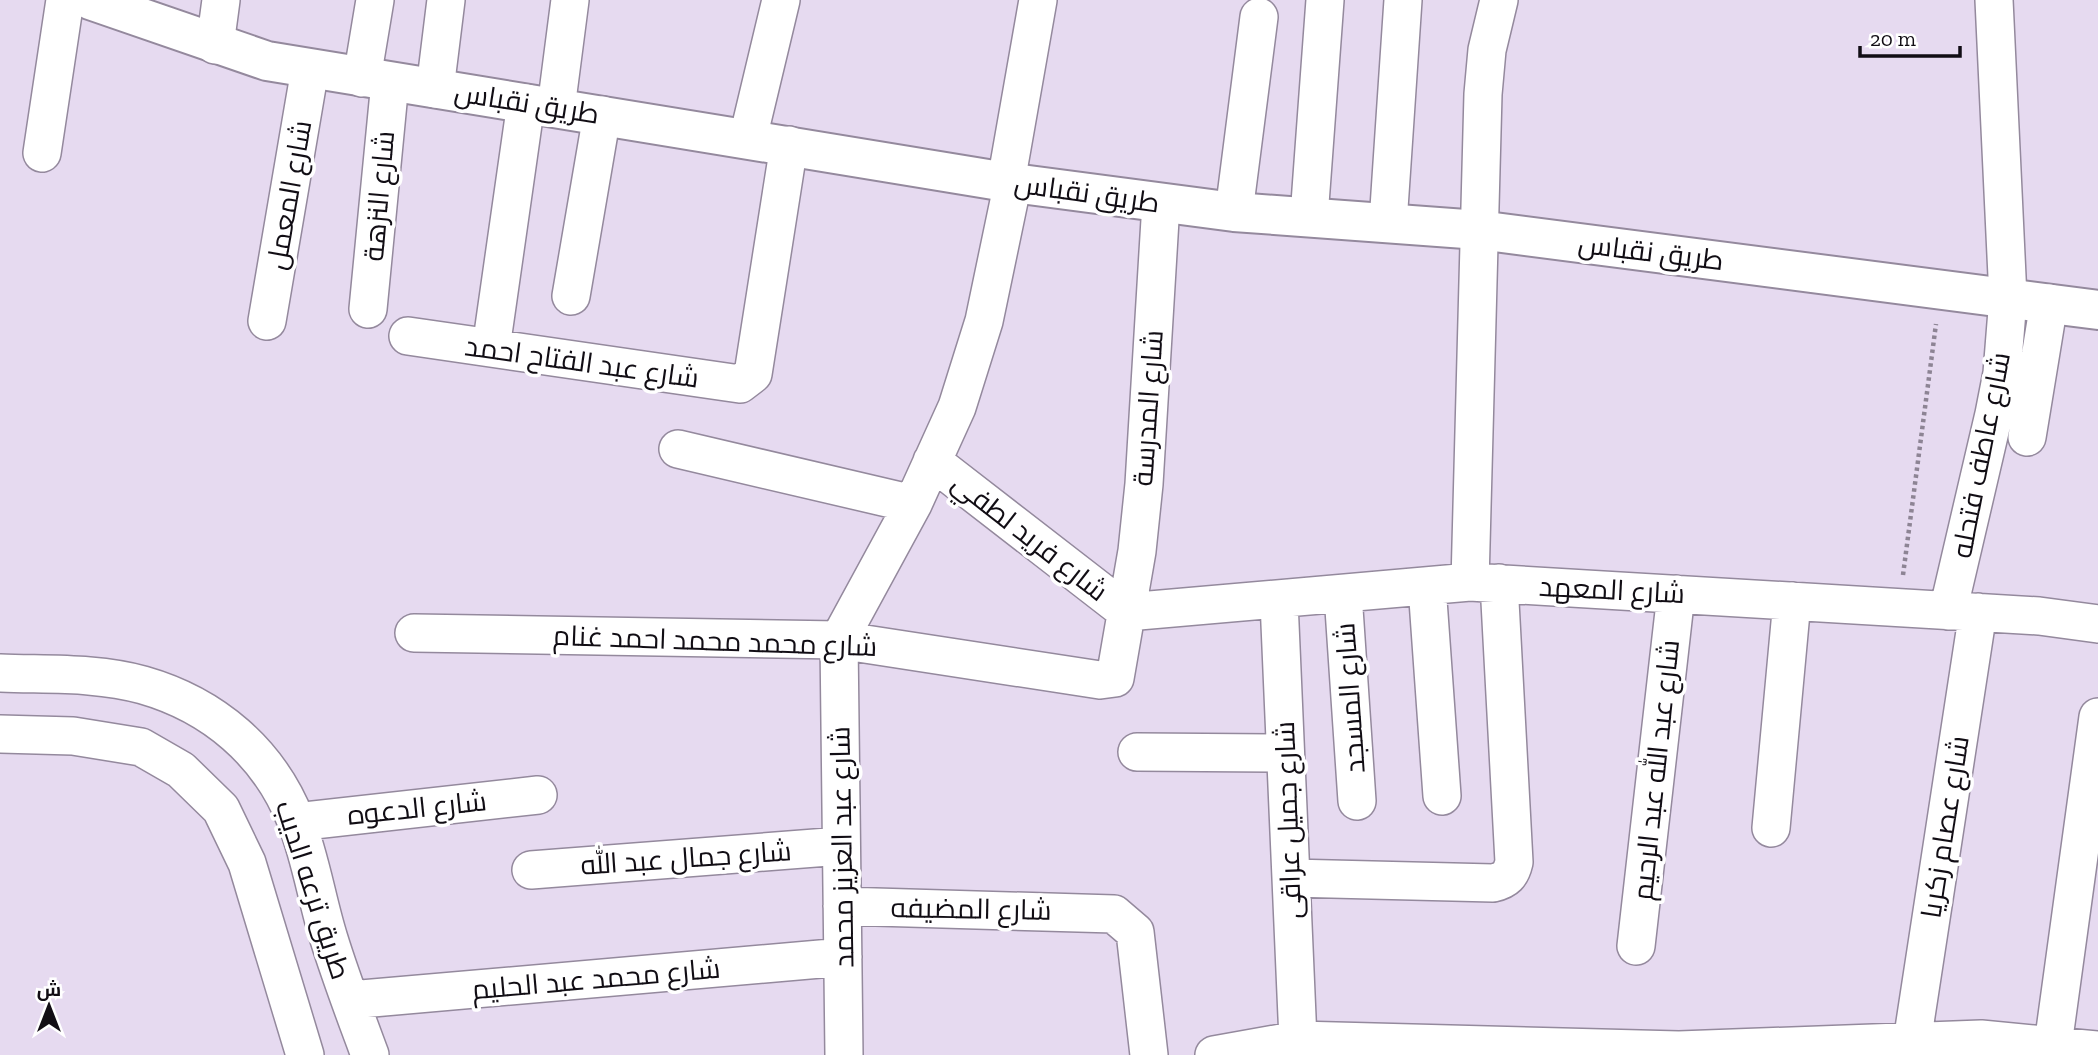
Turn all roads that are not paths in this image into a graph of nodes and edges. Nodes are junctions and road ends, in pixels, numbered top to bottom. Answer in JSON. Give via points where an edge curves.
{"nodes":[{"id":1,"x":65,"y":0,"type":"edge"},
{"id":2,"x":90,"y":0,"type":"edge"},
{"id":3,"x":221,"y":0,"type":"edge"},
{"id":4,"x":375,"y":0,"type":"edge"},
{"id":5,"x":446,"y":0,"type":"edge"},
{"id":6,"x":570,"y":0,"type":"edge"},
{"id":7,"x":781,"y":0,"type":"edge"},
{"id":8,"x":1038,"y":0,"type":"edge"},
{"id":9,"x":1325,"y":0,"type":"edge"},
{"id":10,"x":1403,"y":0,"type":"edge"},
{"id":11,"x":1499,"y":0,"type":"edge"},
{"id":12,"x":1994,"y":0,"type":"edge"},
{"id":13,"x":1259,"y":17,"type":"dead end"},
{"id":14,"x":215,"y":45,"type":"junction"},
{"id":15,"x":310,"y":69,"type":"junction"},
{"id":16,"x":376,"y":80,"type":"junction"},
{"id":17,"x":435,"y":89,"type":"junction"},
{"id":18,"x":541,"y":106,"type":"junction"},
{"id":19,"x":602,"y":115,"type":"junction"},
{"id":20,"x":748,"y":138,"type":"junction"},
{"id":21,"x":789,"y":145,"type":"junction"},
{"id":22,"x":42,"y":153,"type":"dead end"},
{"id":23,"x":1009,"y":182,"type":"junction"},
{"id":24,"x":1161,"y":203,"type":"junction"},
{"id":25,"x":1234,"y":212,"type":"junction"},
{"id":26,"x":1309,"y":217,"type":"junction"},
{"id":27,"x":1388,"y":223,"type":"junction"},
{"id":28,"x":1479,"y":230,"type":"junction"},
{"id":29,"x":570,"y":296,"type":"dead end"},
{"id":30,"x":2008,"y":298,"type":"junction"},
{"id":31,"x":2049,"y":303,"type":"junction"},
{"id":32,"x":368,"y":309,"type":"dead end"},
{"id":33,"x":2098,"y":310,"type":"edge"},
{"id":34,"x":267,"y":321,"type":"dead end"},
{"id":35,"x":408,"y":336,"type":"dead end"},
{"id":36,"x":491,"y":348,"type":"junction"},
{"id":37,"x":2027,"y":437,"type":"dead end"},
{"id":38,"x":678,"y":449,"type":"dead end"},
{"id":39,"x":932,"y":461,"type":"junction"},
{"id":40,"x":913,"y":504,"type":"junction"},
{"id":41,"x":1484,"y":583,"type":"junction"},
{"id":42,"x":1427,"y":586,"type":"junction"},
{"id":43,"x":1343,"y":594,"type":"junction"},
{"id":44,"x":1676,"y":594,"type":"junction"},
{"id":45,"x":1279,"y":601,"type":"junction"},
{"id":46,"x":1792,"y":601,"type":"junction"},
{"id":47,"x":1127,"y":612,"type":"junction"},
{"id":48,"x":1963,"y":612,"type":"junction"},
{"id":49,"x":2098,"y":624,"type":"edge"},
{"id":50,"x":414,"y":633,"type":"dead end"},
{"id":51,"x":839,"y":640,"type":"junction"},
{"id":52,"x":0,"y":673,"type":"edge"},
{"id":53,"x":2098,"y":717,"type":"edge"},
{"id":54,"x":0,"y":734,"type":"edge"},
{"id":55,"x":1137,"y":752,"type":"dead end"},
{"id":56,"x":1285,"y":753,"type":"junction"},
{"id":57,"x":538,"y":795,"type":"dead end"},
{"id":58,"x":1442,"y":796,"type":"dead end"},
{"id":59,"x":1357,"y":801,"type":"dead end"},
{"id":60,"x":296,"y":822,"type":"junction"},
{"id":61,"x":1771,"y":828,"type":"dead end"},
{"id":62,"x":841,"y":846,"type":"junction"},
{"id":63,"x":531,"y":870,"type":"dead end"},
{"id":64,"x":1291,"y":878,"type":"junction"},
{"id":65,"x":842,"y":906,"type":"junction"},
{"id":66,"x":1636,"y":946,"type":"dead end"},
{"id":67,"x":843,"y":957,"type":"junction"},
{"id":68,"x":350,"y":1000,"type":"junction"},
{"id":69,"x":1298,"y":1040,"type":"junction"},
{"id":70,"x":1912,"y":1042,"type":"junction"},
{"id":71,"x":2053,"y":1045,"type":"junction"},
{"id":72,"x":2098,"y":1050,"type":"edge"},
{"id":73,"x":304,"y":1055,"type":"edge"},
{"id":74,"x":370,"y":1055,"type":"edge"},
{"id":75,"x":844,"y":1055,"type":"edge"},
{"id":76,"x":1149,"y":1055,"type":"edge"},
{"id":77,"x":1214,"y":1055,"type":"edge"}],
"edges":[{"from":1,"to":22,"type":"street"},
{"from":2,"to":14,"type":"street","name":"طريق نقباس"},
{"from":3,"to":14,"type":"street"},
{"from":4,"to":16,"type":"street","name":"شارع النزهة"},
{"from":5,"to":17,"type":"street"},
{"from":6,"to":18,"type":"street"},
{"from":7,"to":20,"type":"street"},
{"from":8,"to":23,"type":"street"},
{"from":9,"to":26,"type":"street"},
{"from":10,"to":27,"type":"street"},
{"from":11,"to":28,"type":"street","via":[[1484,83]]},
{"from":12,"to":30,"type":"street","name":"شارع عاطف فتحله"},
{"from":13,"to":25,"type":"street"},
{"from":14,"to":15,"type":"street","name":"طريق نقباس"},
{"from":15,"to":16,"type":"street","name":"طريق نقباس"},
{"from":15,"to":34,"type":"street","name":"شارع المعمل"},
{"from":16,"to":17,"type":"street","name":"طريق نقباس"},
{"from":16,"to":32,"type":"street","name":"شارع النزهة"},
{"from":17,"to":18,"type":"street","name":"طريق نقباس"},
{"from":18,"to":19,"type":"street","name":"طريق نقباس"},
{"from":18,"to":36,"type":"street"},
{"from":19,"to":20,"type":"street","name":"طريق نقباس"},
{"from":19,"to":29,"type":"street"},
{"from":20,"to":21,"type":"street","name":"طريق نقباس"},
{"from":21,"to":23,"type":"street","name":"طريق نقباس"},
{"from":21,"to":36,"type":"street","name":"شارع عبد الفتاح احمد","via":[[753,374],[740,384]]},
{"from":23,"to":24,"type":"street","name":"طريق نقباس"},
{"from":23,"to":39,"type":"street","via":[[984,321],[957,407]]},
{"from":24,"to":25,"type":"street","name":"طريق نقباس"},
{"from":24,"to":47,"type":"street","name":"شارع المدرسة","via":[[1144,484]]},
{"from":25,"to":26,"type":"street","name":"طريق نقباس"},
{"from":26,"to":27,"type":"street","name":"طريق نقباس"},
{"from":27,"to":28,"type":"street","name":"طريق نقباس"},
{"from":28,"to":30,"type":"street","name":"طريق نقباس"},
{"from":28,"to":41,"type":"street"},
{"from":30,"to":31,"type":"street","name":"طريق نقباس"},
{"from":30,"to":48,"type":"street","name":"شارع عاطف فتحله","via":[[1999,387]]},
{"from":31,"to":33,"type":"street","name":"طريق نقباس"},
{"from":31,"to":37,"type":"street"},
{"from":35,"to":36,"type":"street","name":"شارع عبد الفتاح احمد"},
{"from":38,"to":40,"type":"street"},
{"from":39,"to":40,"type":"street"},
{"from":39,"to":47,"type":"street","name":"شارع فريد لطفي"},
{"from":40,"to":51,"type":"street"},
{"from":41,"to":42,"type":"street","name":"شارع المعهد"},
{"from":41,"to":44,"type":"street","name":"شارع المعهد"},
{"from":41,"to":64,"type":"street","via":[[1514,862],[1511,873],[1493,883]]},
{"from":42,"to":43,"type":"street","name":"شارع المعهد"},
{"from":42,"to":58,"type":"street"},
{"from":43,"to":45,"type":"street","name":"شارع المعهد"},
{"from":43,"to":59,"type":"street","name":"شارع المسجد"},
{"from":44,"to":46,"type":"street","name":"شارع المعهد"},
{"from":44,"to":66,"type":"street","name":"شارع عبد الله عبد الرحيم"},
{"from":45,"to":47,"type":"street","name":"شارع المعهد"},
{"from":45,"to":56,"type":"street","name":"شارع جميل عراقى"},
{"from":46,"to":48,"type":"street","name":"شارع المعهد"},
{"from":46,"to":61,"type":"street"},
{"from":47,"to":51,"type":"street","name":"شارع محمد محمد احمد غنام","via":[[1118,671],[1115,678],[1107,680]]},
{"from":48,"to":49,"type":"street","name":"شارع المعهد"},
{"from":48,"to":70,"type":"street","name":"شارع عصام زكريا"},
{"from":50,"to":51,"type":"street","name":"شارع محمد محمد احمد غنام"},
{"from":51,"to":62,"type":"street","name":"شارع عبد العزيز محمد"},
{"from":52,"to":60,"type":"street","name":"طريق ترعه الديب","via":[[84,675],[142,685],[200,707],[245,740],[277,782]]},
{"from":53,"to":71,"type":"street"},
{"from":54,"to":73,"type":"street","name":"طريق ترعه الديب","via":[[73,736],[141,747],[181,770],[221,809],[247,863]]},
{"from":55,"to":56,"type":"street"},
{"from":56,"to":64,"type":"street","name":"شارع جميل عراقى"},
{"from":57,"to":60,"type":"street","name":"شارع الدعوه"},
{"from":60,"to":68,"type":"street","name":"طريق ترعه الديب"},
{"from":62,"to":63,"type":"street","name":"شارع جمال عبد الله"},
{"from":62,"to":65,"type":"street","name":"شارع عبد العزيز محمد"},
{"from":64,"to":69,"type":"street","name":"شارع جميل عراقى"},
{"from":65,"to":67,"type":"street","name":"شارع عبد العزيز محمد"},
{"from":65,"to":76,"type":"street","name":"شارع المضيفه","via":[[1115,914],[1135,932]]},
{"from":67,"to":68,"type":"street","name":"شارع محمد عبد الحليم"},
{"from":67,"to":75,"type":"street","name":"شارع عبد العزيز محمد"},
{"from":68,"to":74,"type":"street","name":"طريق ترعه الديب"},
{"from":69,"to":70,"type":"street","via":[[1679,1050]]},
{"from":69,"to":77,"type":"street"},
{"from":70,"to":71,"type":"street","via":[[1980,1039]]},
{"from":71,"to":72,"type":"street"}]}
